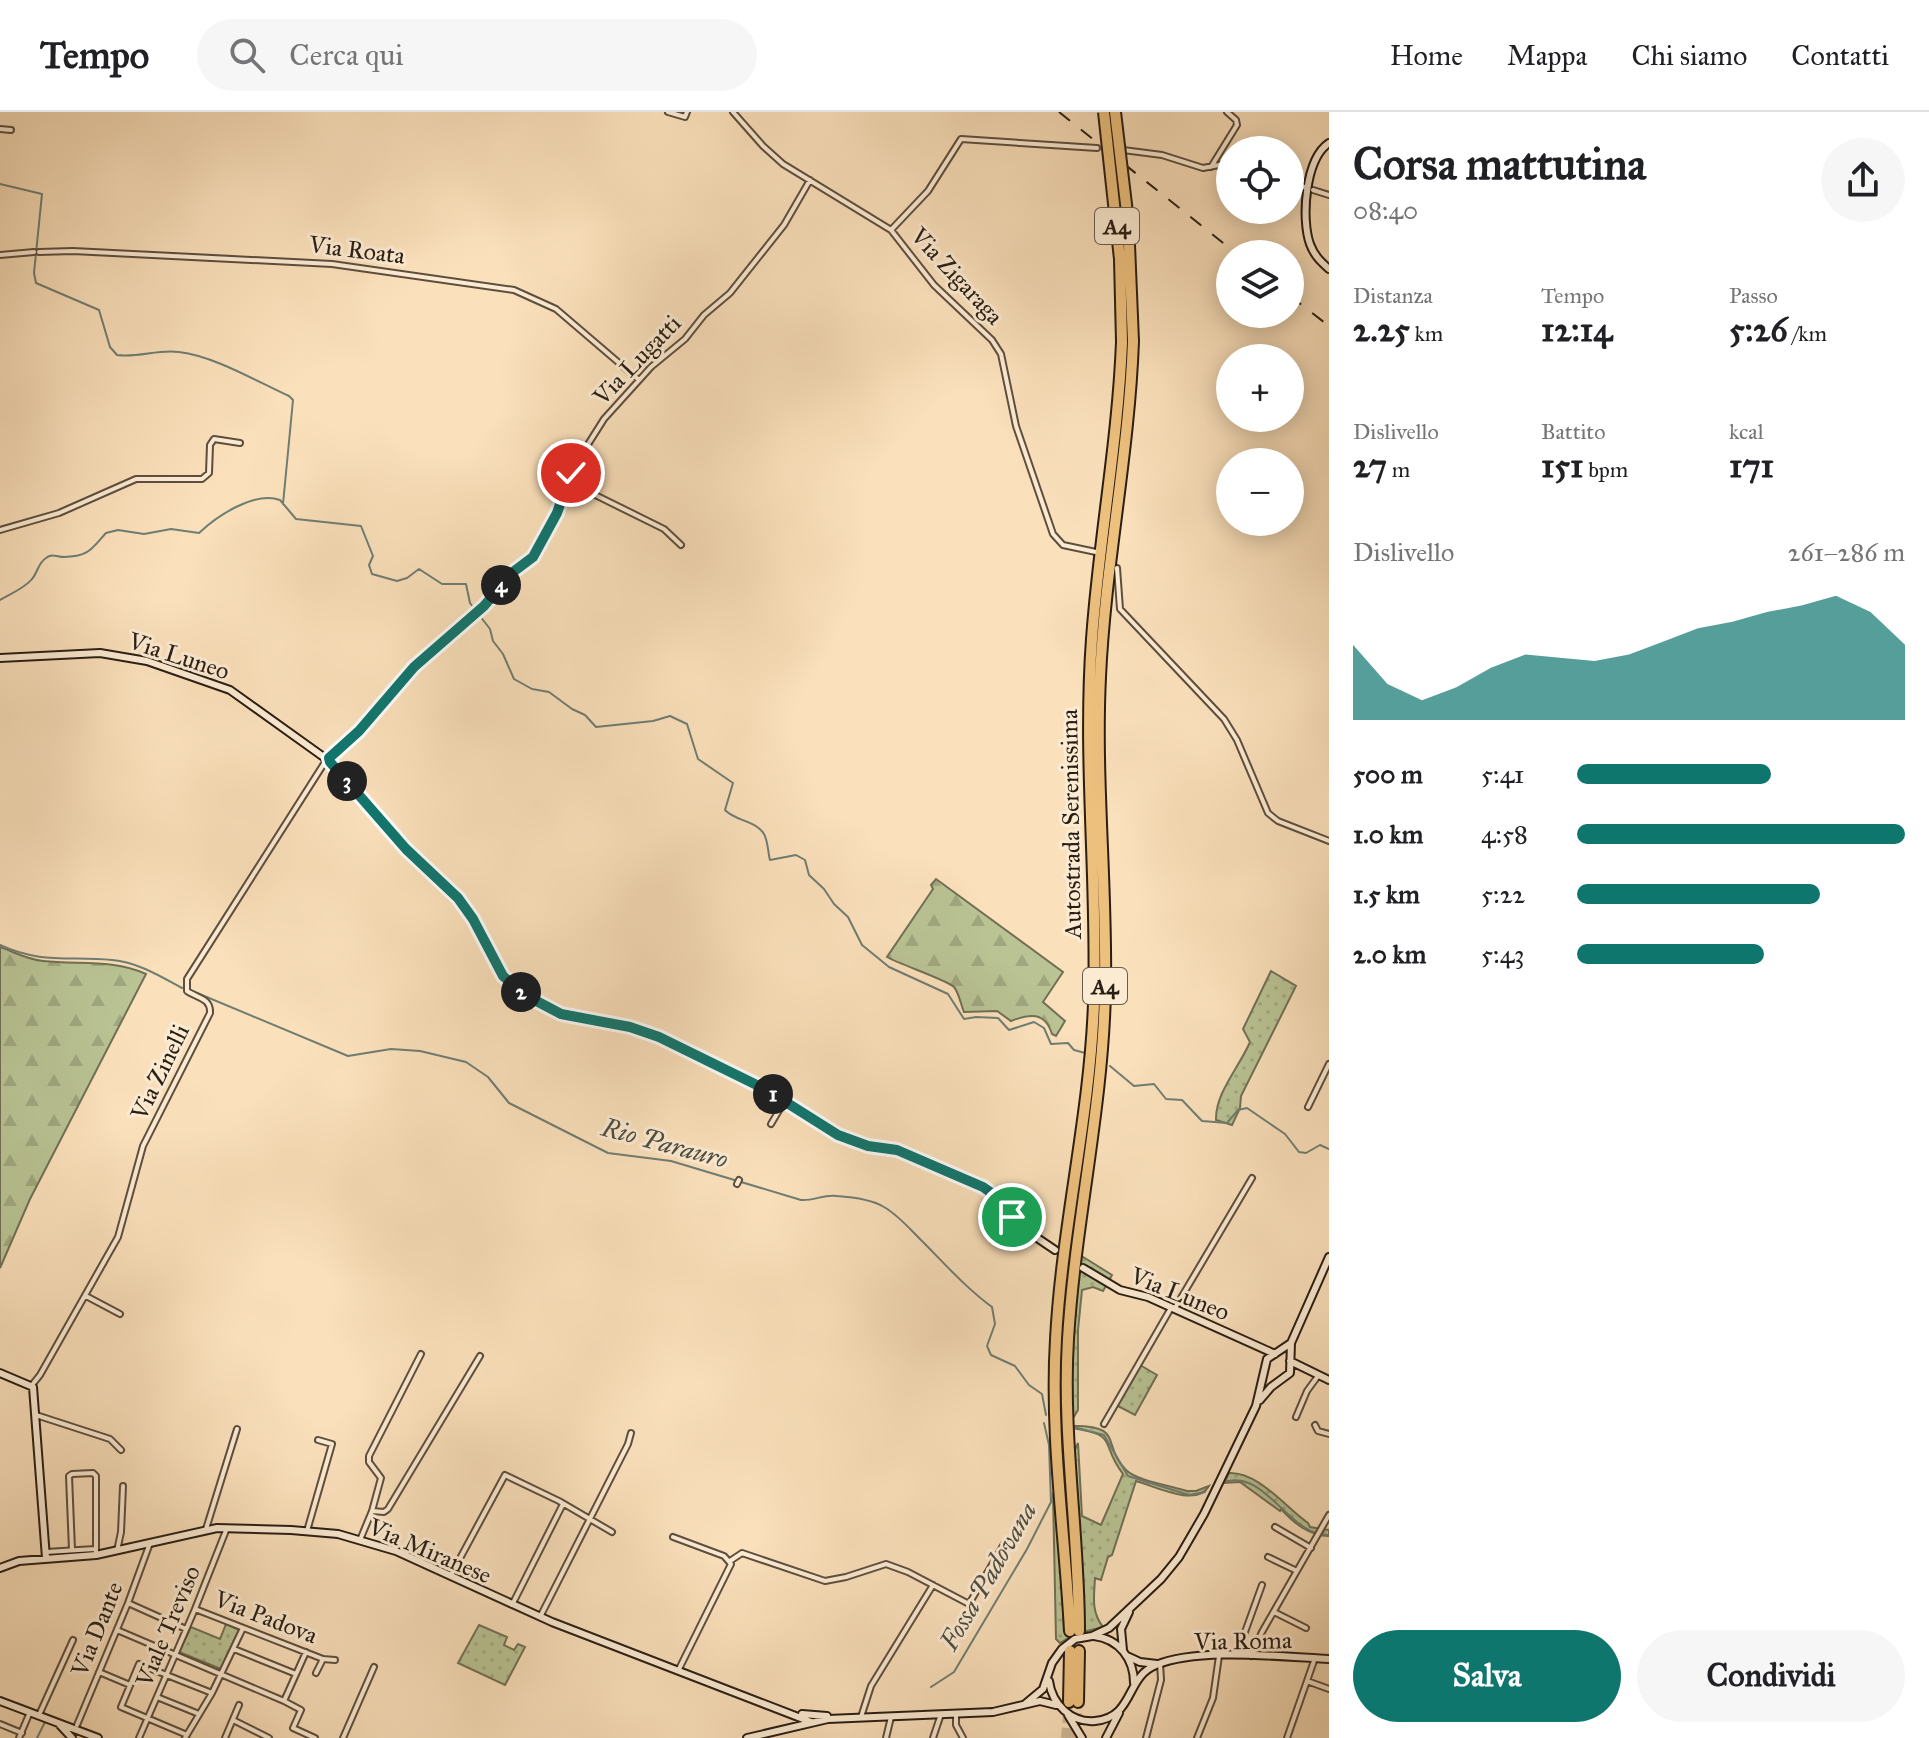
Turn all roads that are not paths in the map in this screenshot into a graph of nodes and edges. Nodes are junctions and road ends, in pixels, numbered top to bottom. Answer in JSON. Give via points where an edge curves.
{"nodes":[{"id":1,"x":668,"y":112,"type":"edge"},
{"id":2,"x":687,"y":112,"type":"edge"},
{"id":3,"x":733,"y":112,"type":"edge"},
{"id":4,"x":1104,"y":112,"type":"edge"},
{"id":5,"x":1115,"y":112,"type":"edge"},
{"id":6,"x":1227,"y":112,"type":"edge"},
{"id":7,"x":0,"y":129,"type":"edge"},
{"id":8,"x":11,"y":130,"type":"dead end"},
{"id":9,"x":1329,"y":143,"type":"edge"},
{"id":10,"x":1097,"y":148,"type":"dead end"},
{"id":11,"x":1113,"y":149,"type":"dead end"},
{"id":12,"x":1216,"y":166,"type":"edge"},
{"id":13,"x":1211,"y":167,"type":"junction"},
{"id":14,"x":810,"y":180,"type":"junction"},
{"id":15,"x":1304,"y":187,"type":"edge"},
{"id":16,"x":1311,"y":189,"type":"junction"},
{"id":17,"x":1329,"y":195,"type":"edge"},
{"id":18,"x":891,"y":230,"type":"junction"},
{"id":19,"x":0,"y":255,"type":"edge"},
{"id":20,"x":1329,"y":269,"type":"edge"},
{"id":21,"x":1127,"y":341,"type":"junction"},
{"id":22,"x":639,"y":380,"type":"junction"},
{"id":23,"x":240,"y":443,"type":"dead end"},
{"id":24,"x":569,"y":482,"type":"junction"},
{"id":25,"x":0,"y":530,"type":"edge"},
{"id":26,"x":681,"y":545,"type":"dead end"},
{"id":27,"x":1096,"y":552,"type":"dead end"},
{"id":28,"x":1117,"y":568,"type":"dead end"},
{"id":29,"x":0,"y":658,"type":"edge"},
{"id":30,"x":327,"y":760,"type":"junction"},
{"id":31,"x":1329,"y":841,"type":"edge"},
{"id":32,"x":1329,"y":1064,"type":"edge"},
{"id":33,"x":785,"y":1100,"type":"junction"},
{"id":34,"x":1308,"y":1107,"type":"dead end"},
{"id":35,"x":771,"y":1124,"type":"dead end"},
{"id":36,"x":1252,"y":1178,"type":"dead end"},
{"id":37,"x":1055,"y":1250,"type":"dead end"},
{"id":38,"x":1329,"y":1257,"type":"edge"},
{"id":39,"x":1083,"y":1268,"type":"dead end"},
{"id":40,"x":86,"y":1296,"type":"junction"},
{"id":41,"x":1173,"y":1307,"type":"junction"},
{"id":42,"x":120,"y":1314,"type":"dead end"},
{"id":43,"x":1291,"y":1343,"type":"junction"},
{"id":44,"x":1265,"y":1350,"type":"junction"},
{"id":45,"x":421,"y":1354,"type":"dead end"},
{"id":46,"x":1277,"y":1354,"type":"junction"},
{"id":47,"x":480,"y":1356,"type":"dead end"},
{"id":48,"x":1267,"y":1360,"type":"junction"},
{"id":49,"x":1290,"y":1363,"type":"junction"},
{"id":50,"x":1266,"y":1372,"type":"junction"},
{"id":51,"x":0,"y":1373,"type":"edge"},
{"id":52,"x":1320,"y":1374,"type":"junction"},
{"id":53,"x":1280,"y":1380,"type":"junction"},
{"id":54,"x":1329,"y":1380,"type":"edge"},
{"id":55,"x":32,"y":1385,"type":"junction"},
{"id":56,"x":1256,"y":1406,"type":"junction"},
{"id":57,"x":35,"y":1415,"type":"junction"},
{"id":58,"x":1296,"y":1417,"type":"dead end"},
{"id":59,"x":1104,"y":1424,"type":"dead end"},
{"id":60,"x":1315,"y":1425,"type":"dead end"},
{"id":61,"x":237,"y":1429,"type":"dead end"},
{"id":62,"x":631,"y":1433,"type":"dead end"},
{"id":63,"x":1329,"y":1434,"type":"edge"},
{"id":64,"x":318,"y":1440,"type":"dead end"},
{"id":65,"x":121,"y":1450,"type":"dead end"},
{"id":66,"x":123,"y":1486,"type":"dead end"},
{"id":67,"x":563,"y":1504,"type":"junction"},
{"id":68,"x":372,"y":1511,"type":"junction"},
{"id":69,"x":1329,"y":1515,"type":"edge"},
{"id":70,"x":590,"y":1521,"type":"junction"},
{"id":71,"x":1275,"y":1527,"type":"dead end"},
{"id":72,"x":227,"y":1528,"type":"junction"},
{"id":73,"x":206,"y":1529,"type":"junction"},
{"id":74,"x":307,"y":1531,"type":"junction"},
{"id":75,"x":612,"y":1532,"type":"dead end"},
{"id":76,"x":673,"y":1537,"type":"dead end"},
{"id":77,"x":360,"y":1540,"type":"junction"},
{"id":78,"x":150,"y":1543,"type":"junction"},
{"id":79,"x":1004,"y":1544,"type":"dead end"},
{"id":80,"x":1311,"y":1548,"type":"junction"},
{"id":81,"x":72,"y":1550,"type":"junction"},
{"id":82,"x":117,"y":1551,"type":"junction"},
{"id":83,"x":96,"y":1552,"type":"junction"},
{"id":84,"x":46,"y":1555,"type":"junction"},
{"id":85,"x":1268,"y":1557,"type":"dead end"},
{"id":86,"x":730,"y":1561,"type":"junction"},
{"id":87,"x":0,"y":1568,"type":"edge"},
{"id":88,"x":1297,"y":1571,"type":"junction"},
{"id":89,"x":450,"y":1577,"type":"junction"},
{"id":90,"x":933,"y":1585,"type":"junction"},
{"id":91,"x":1262,"y":1585,"type":"dead end"},
{"id":92,"x":128,"y":1603,"type":"junction"},
{"id":93,"x":512,"y":1605,"type":"junction"},
{"id":94,"x":1131,"y":1608,"type":"junction"},
{"id":95,"x":195,"y":1609,"type":"junction"},
{"id":96,"x":1274,"y":1612,"type":"junction"},
{"id":97,"x":540,"y":1617,"type":"junction"},
{"id":98,"x":243,"y":1628,"type":"junction"},
{"id":99,"x":1306,"y":1628,"type":"dead end"},
{"id":100,"x":186,"y":1629,"type":"junction"},
{"id":101,"x":117,"y":1630,"type":"junction"},
{"id":102,"x":1074,"y":1631,"type":"dead end"},
{"id":103,"x":1092,"y":1636,"type":"junction"},
{"id":104,"x":73,"y":1640,"type":"dead end"},
{"id":105,"x":234,"y":1649,"type":"junction"},
{"id":106,"x":1074,"y":1651,"type":"dead end"},
{"id":107,"x":306,"y":1652,"type":"junction"},
{"id":108,"x":176,"y":1653,"type":"junction"},
{"id":109,"x":1125,"y":1653,"type":"junction"},
{"id":110,"x":1219,"y":1656,"type":"junction"},
{"id":111,"x":1236,"y":1656,"type":"junction"},
{"id":112,"x":1251,"y":1656,"type":"junction"},
{"id":113,"x":1315,"y":1658,"type":"junction"},
{"id":114,"x":323,"y":1659,"type":"junction"},
{"id":115,"x":1329,"y":1659,"type":"edge"},
{"id":116,"x":335,"y":1660,"type":"dead end"},
{"id":117,"x":1159,"y":1664,"type":"junction"},
{"id":118,"x":374,"y":1667,"type":"dead end"},
{"id":119,"x":678,"y":1671,"type":"junction"},
{"id":120,"x":99,"y":1672,"type":"junction"},
{"id":121,"x":316,"y":1673,"type":"dead end"},
{"id":122,"x":1050,"y":1673,"type":"junction"},
{"id":123,"x":222,"y":1674,"type":"junction"},
{"id":124,"x":296,"y":1674,"type":"junction"},
{"id":125,"x":166,"y":1675,"type":"junction"},
{"id":126,"x":1307,"y":1681,"type":"junction"},
{"id":127,"x":130,"y":1685,"type":"junction"},
{"id":128,"x":1133,"y":1687,"type":"junction"},
{"id":129,"x":1329,"y":1689,"type":"edge"},
{"id":130,"x":212,"y":1693,"type":"junction"},
{"id":131,"x":157,"y":1697,"type":"junction"},
{"id":132,"x":0,"y":1701,"type":"edge"},
{"id":133,"x":284,"y":1701,"type":"junction"},
{"id":134,"x":1025,"y":1704,"type":"junction"},
{"id":135,"x":239,"y":1705,"type":"dead end"},
{"id":136,"x":1068,"y":1705,"type":"junction"},
{"id":137,"x":1122,"y":1709,"type":"junction"},
{"id":138,"x":783,"y":1710,"type":"junction"},
{"id":139,"x":30,"y":1712,"type":"junction"},
{"id":140,"x":956,"y":1713,"type":"junction"},
{"id":141,"x":199,"y":1714,"type":"junction"},
{"id":142,"x":941,"y":1714,"type":"junction"},
{"id":143,"x":39,"y":1715,"type":"junction"},
{"id":144,"x":797,"y":1715,"type":"junction"},
{"id":145,"x":891,"y":1716,"type":"junction"},
{"id":146,"x":861,"y":1717,"type":"junction"},
{"id":147,"x":148,"y":1718,"type":"junction"},
{"id":148,"x":839,"y":1718,"type":"junction"},
{"id":149,"x":233,"y":1720,"type":"junction"},
{"id":150,"x":58,"y":1722,"type":"junction"},
{"id":151,"x":811,"y":1722,"type":"junction"},
{"id":152,"x":0,"y":1724,"type":"edge"},
{"id":153,"x":799,"y":1724,"type":"junction"},
{"id":154,"x":75,"y":1727,"type":"junction"},
{"id":155,"x":20,"y":1735,"type":"edge"},
{"id":156,"x":186,"y":1737,"type":"edge"},
{"id":157,"x":312,"y":1737,"type":"edge"},
{"id":158,"x":73,"y":1738,"type":"edge"},
{"id":159,"x":98,"y":1738,"type":"edge"},
{"id":160,"x":139,"y":1738,"type":"edge"},
{"id":161,"x":225,"y":1738,"type":"edge"},
{"id":162,"x":269,"y":1738,"type":"edge"},
{"id":163,"x":343,"y":1738,"type":"edge"},
{"id":164,"x":747,"y":1738,"type":"edge"},
{"id":165,"x":886,"y":1738,"type":"edge"},
{"id":166,"x":933,"y":1738,"type":"edge"},
{"id":167,"x":963,"y":1738,"type":"edge"},
{"id":168,"x":1082,"y":1738,"type":"edge"},
{"id":169,"x":1106,"y":1738,"type":"edge"},
{"id":170,"x":1146,"y":1738,"type":"edge"},
{"id":171,"x":1197,"y":1738,"type":"edge"},
{"id":172,"x":1287,"y":1738,"type":"edge"}],
"edges":[{"from":1,"to":2,"type":"street","via":[[685,117]]},
{"from":3,"to":14,"type":"street","name":"Via Zigaraga","via":[[773,156]]},
{"from":4,"to":21,"type":"highway","name":"Autostrada Serenissima","number":"A4","bridge":true},
{"from":5,"to":21,"type":"highway","name":"Autostrada Serenissima","number":"A4","bridge":true,"via":[[1129,232]]},
{"from":6,"to":13,"type":"street","via":[[1237,125]]},
{"from":7,"to":8,"type":"street"},
{"from":9,"to":16,"type":"main road","via":[[1313,160]]},
{"from":10,"to":18,"type":"street","via":[[961,139],[928,191]]},
{"from":11,"to":13,"type":"street"},
{"from":12,"to":13,"type":"street"},
{"from":14,"to":18,"type":"street","name":"Via Zigaraga"},
{"from":14,"to":22,"type":"street","name":"Via Lugatti","via":[[784,225],[730,293]]},
{"from":15,"to":16,"type":"street"},
{"from":16,"to":17,"type":"street"},
{"from":16,"to":20,"type":"main road","via":[[1308,237],[1315,255]]},
{"from":18,"to":27,"type":"street","name":"Via Zigaraga","via":[[934,285],[1001,354],[1020,441],[1056,539]]},
{"from":19,"to":22,"type":"street","name":"Via Roata","via":[[73,251],[332,264],[514,290],[556,309]]},
{"from":21,"to":102,"type":"highway","name":"Autostrada Serenissima","number":"A4","via":[[1130,409],[1099,700],[1103,1037],[1068,1341],[1077,1556]]},
{"from":22,"to":24,"type":"street","name":"Via Lugatti","via":[[604,419]]},
{"from":23,"to":25,"type":"street","via":[[214,439],[209,473],[202,479],[136,479],[59,513]]},
{"from":24,"to":26,"type":"street","via":[[656,524]]},
{"from":24,"to":30,"type":"street","name":"Via Lugatti","via":[[535,555],[414,667]]},
{"from":28,"to":31,"type":"street","via":[[1120,609],[1224,719],[1266,811]]},
{"from":29,"to":30,"type":"main road","name":"Via Luneo","via":[[100,653],[147,661],[230,690]]},
{"from":30,"to":33,"type":"main road","name":"Via Luneo","via":[[458,898],[515,988],[561,1014],[659,1037]]},
{"from":30,"to":40,"type":"street","name":"Via Zinelli","via":[[187,979],[187,991],[206,1001],[210,1013],[143,1146],[118,1237]]},
{"from":32,"to":34,"type":"street"},
{"from":33,"to":35,"type":"street"},
{"from":33,"to":37,"type":"main road","name":"Via Luneo","via":[[838,1135],[897,1150],[983,1187],[1000,1199],[1018,1225]]},
{"from":36,"to":41,"type":"street"},
{"from":38,"to":43,"type":"main road"},
{"from":39,"to":41,"type":"main road","name":"Via Luneo","via":[[1120,1290]]},
{"from":40,"to":42,"type":"street"},
{"from":40,"to":55,"type":"street","name":"Via Zinelli"},
{"from":41,"to":44,"type":"main road","name":"Via Luneo"},
{"from":41,"to":59,"type":"street"},
{"from":43,"to":46,"type":"main road"},
{"from":43,"to":49,"type":"main road"},
{"from":44,"to":46,"type":"main road","name":"Via Luneo"},
{"from":44,"to":48,"type":"main road"},
{"from":45,"to":68,"type":"street","via":[[369,1456],[381,1478]]},
{"from":46,"to":48,"type":"main road"},
{"from":46,"to":49,"type":"main road"},
{"from":47,"to":68,"type":"street","via":[[387,1510]]},
{"from":48,"to":50,"type":"main road"},
{"from":49,"to":52,"type":"main road"},
{"from":49,"to":53,"type":"main road","via":[[1288,1376]]},
{"from":50,"to":53,"type":"main road"},
{"from":50,"to":56,"type":"main road"},
{"from":51,"to":55,"type":"main road"},
{"from":52,"to":54,"type":"main road"},
{"from":52,"to":58,"type":"street"},
{"from":53,"to":56,"type":"main road"},
{"from":55,"to":57,"type":"main road"},
{"from":56,"to":94,"type":"main road","via":[[1187,1544]]},
{"from":57,"to":65,"type":"street","via":[[110,1439]]},
{"from":57,"to":84,"type":"main road"},
{"from":60,"to":63,"type":"street"},
{"from":61,"to":73,"type":"street"},
{"from":62,"to":70,"type":"street"},
{"from":64,"to":74,"type":"street","via":[[332,1444]]},
{"from":66,"to":82,"type":"street"},
{"from":67,"to":70,"type":"street"},
{"from":67,"to":89,"type":"street","via":[[505,1475]]},
{"from":67,"to":93,"type":"street"},
{"from":68,"to":77,"type":"street"},
{"from":69,"to":80,"type":"street"},
{"from":70,"to":75,"type":"street"},
{"from":70,"to":97,"type":"street"},
{"from":71,"to":80,"type":"street"},
{"from":72,"to":73,"type":"main road","name":"Via Miranese"},
{"from":72,"to":74,"type":"main road","name":"Via Miranese"},
{"from":72,"to":95,"type":"street","name":"Viale Treviso"},
{"from":73,"to":78,"type":"main road","name":"Via Miranese"},
{"from":74,"to":77,"type":"main road","name":"Via Miranese"},
{"from":76,"to":86,"type":"street"},
{"from":77,"to":89,"type":"main road","name":"Via Miranese"},
{"from":78,"to":82,"type":"main road","name":"Via Miranese"},
{"from":78,"to":92,"type":"street","name":"Via Dante"},
{"from":79,"to":90,"type":"street","via":[[969,1604]]},
{"from":80,"to":88,"type":"street"},
{"from":81,"to":83,"type":"street","name":"Via Miranese"},
{"from":81,"to":83,"type":"street","via":[[70,1475],[93,1473]]},
{"from":81,"to":84,"type":"street","name":"Via Miranese"},
{"from":82,"to":83,"type":"main road","name":"Via Miranese"},
{"from":83,"to":84,"type":"main road","name":"Via Miranese"},
{"from":84,"to":87,"type":"main road"},
{"from":85,"to":88,"type":"street"},
{"from":86,"to":90,"type":"street","via":[[742,1553],[825,1581],[886,1564]]},
{"from":86,"to":119,"type":"street"},
{"from":88,"to":96,"type":"street"},
{"from":89,"to":93,"type":"main road","name":"Via Miranese"},
{"from":90,"to":146,"type":"street","via":[[877,1675]]},
{"from":91,"to":111,"type":"street"},
{"from":92,"to":100,"type":"street","name":"Via Padova"},
{"from":92,"to":101,"type":"street","name":"Via Dante"},
{"from":93,"to":97,"type":"main road","name":"Via Miranese"},
{"from":94,"to":103,"type":"main road"},
{"from":94,"to":109,"type":"main road","via":[[1121,1629]]},
{"from":95,"to":98,"type":"street","name":"Via Padova"},
{"from":95,"to":100,"type":"street","name":"Viale Treviso"},
{"from":96,"to":99,"type":"street"},
{"from":96,"to":112,"type":"street"},
{"from":97,"to":119,"type":"main road","name":"Via Miranese"},
{"from":98,"to":105,"type":"street"},
{"from":98,"to":107,"type":"street","name":"Via Padova"},
{"from":100,"to":108,"type":"street","name":"Viale Treviso"},
{"from":101,"to":108,"type":"street"},
{"from":101,"to":120,"type":"street","name":"Via Dante"},
{"from":103,"to":109,"type":"main road","via":[[1109,1640]]},
{"from":103,"to":122,"type":"main road","via":[[1066,1645]]},
{"from":104,"to":143,"type":"street"},
{"from":105,"to":123,"type":"street"},
{"from":105,"to":124,"type":"street","name":"Via Padova"},
{"from":106,"to":136,"type":"highway"},
{"from":107,"to":114,"type":"street","name":"Via Padova"},
{"from":107,"to":124,"type":"street"},
{"from":108,"to":123,"type":"street"},
{"from":108,"to":125,"type":"street","name":"Viale Treviso"},
{"from":109,"to":117,"type":"main road"},
{"from":109,"to":128,"type":"main road"},
{"from":110,"to":111,"type":"main road","name":"Via Roma"},
{"from":110,"to":117,"type":"main road","name":"Via Roma"},
{"from":110,"to":171,"type":"street","via":[[1213,1698]]},
{"from":111,"to":112,"type":"main road","name":"Via Roma"},
{"from":112,"to":113,"type":"main road","name":"Via Roma"},
{"from":113,"to":115,"type":"main road","name":"Via Roma"},
{"from":113,"to":126,"type":"street"},
{"from":114,"to":116,"type":"street","name":"Via Padova"},
{"from":114,"to":121,"type":"street","name":"Via Padova"},
{"from":117,"to":128,"type":"main road"},
{"from":117,"to":170,"type":"street","via":[[1161,1680]]},
{"from":118,"to":163,"type":"street"},
{"from":119,"to":138,"type":"main road","name":"Via Miranese"},
{"from":120,"to":127,"type":"street"},
{"from":120,"to":154,"type":"street","name":"Via Dante"},
{"from":122,"to":134,"type":"main road","via":[[1043,1689]]},
{"from":122,"to":136,"type":"main road","via":[[1051,1693]]},
{"from":123,"to":130,"type":"street"},
{"from":123,"to":133,"type":"street"},
{"from":124,"to":133,"type":"street"},
{"from":125,"to":127,"type":"street","via":[[139,1664]]},
{"from":125,"to":130,"type":"street"},
{"from":125,"to":131,"type":"street","name":"Viale Treviso"},
{"from":126,"to":129,"type":"street"},
{"from":126,"to":172,"type":"street"},
{"from":127,"to":147,"type":"street","via":[[121,1707]]},
{"from":128,"to":137,"type":"main road"},
{"from":130,"to":141,"type":"street"},
{"from":131,"to":141,"type":"street"},
{"from":131,"to":147,"type":"street","name":"Viale Treviso"},
{"from":132,"to":139,"type":"main road"},
{"from":133,"to":157,"type":"street","via":[[301,1710],[293,1728]]},
{"from":134,"to":136,"type":"main road"},
{"from":134,"to":140,"type":"main road"},
{"from":135,"to":149,"type":"street"},
{"from":136,"to":137,"type":"main road","via":[[1090,1721]]},
{"from":136,"to":168,"type":"main road"},
{"from":137,"to":169,"type":"main road"},
{"from":138,"to":144,"type":"main road","name":"Via Miranese"},
{"from":138,"to":148,"type":"main road","name":"Via Miranese"},
{"from":139,"to":143,"type":"main road"},
{"from":139,"to":155,"type":"street"},
{"from":140,"to":142,"type":"main road"},
{"from":140,"to":167,"type":"street"},
{"from":141,"to":156,"type":"street"},
{"from":142,"to":145,"type":"main road","name":"Via Miranese"},
{"from":142,"to":166,"type":"street"},
{"from":143,"to":150,"type":"main road"},
{"from":144,"to":151,"type":"main road","name":"Via Miranese"},
{"from":144,"to":153,"type":"main road"},
{"from":145,"to":146,"type":"main road","name":"Via Miranese"},
{"from":145,"to":165,"type":"street"},
{"from":146,"to":148,"type":"main road","name":"Via Miranese"},
{"from":147,"to":156,"type":"street"},
{"from":147,"to":160,"type":"street","name":"Viale Treviso"},
{"from":148,"to":151,"type":"main road","name":"Via Miranese"},
{"from":149,"to":161,"type":"street"},
{"from":149,"to":162,"type":"street"},
{"from":150,"to":154,"type":"main road"},
{"from":150,"to":158,"type":"main road"},
{"from":151,"to":153,"type":"main road","name":"Via Miranese"},
{"from":152,"to":155,"type":"street"},
{"from":153,"to":164,"type":"main road","name":"Via Miranese"},
{"from":154,"to":158,"type":"main road"},
{"from":154,"to":159,"type":"main road"}]}
